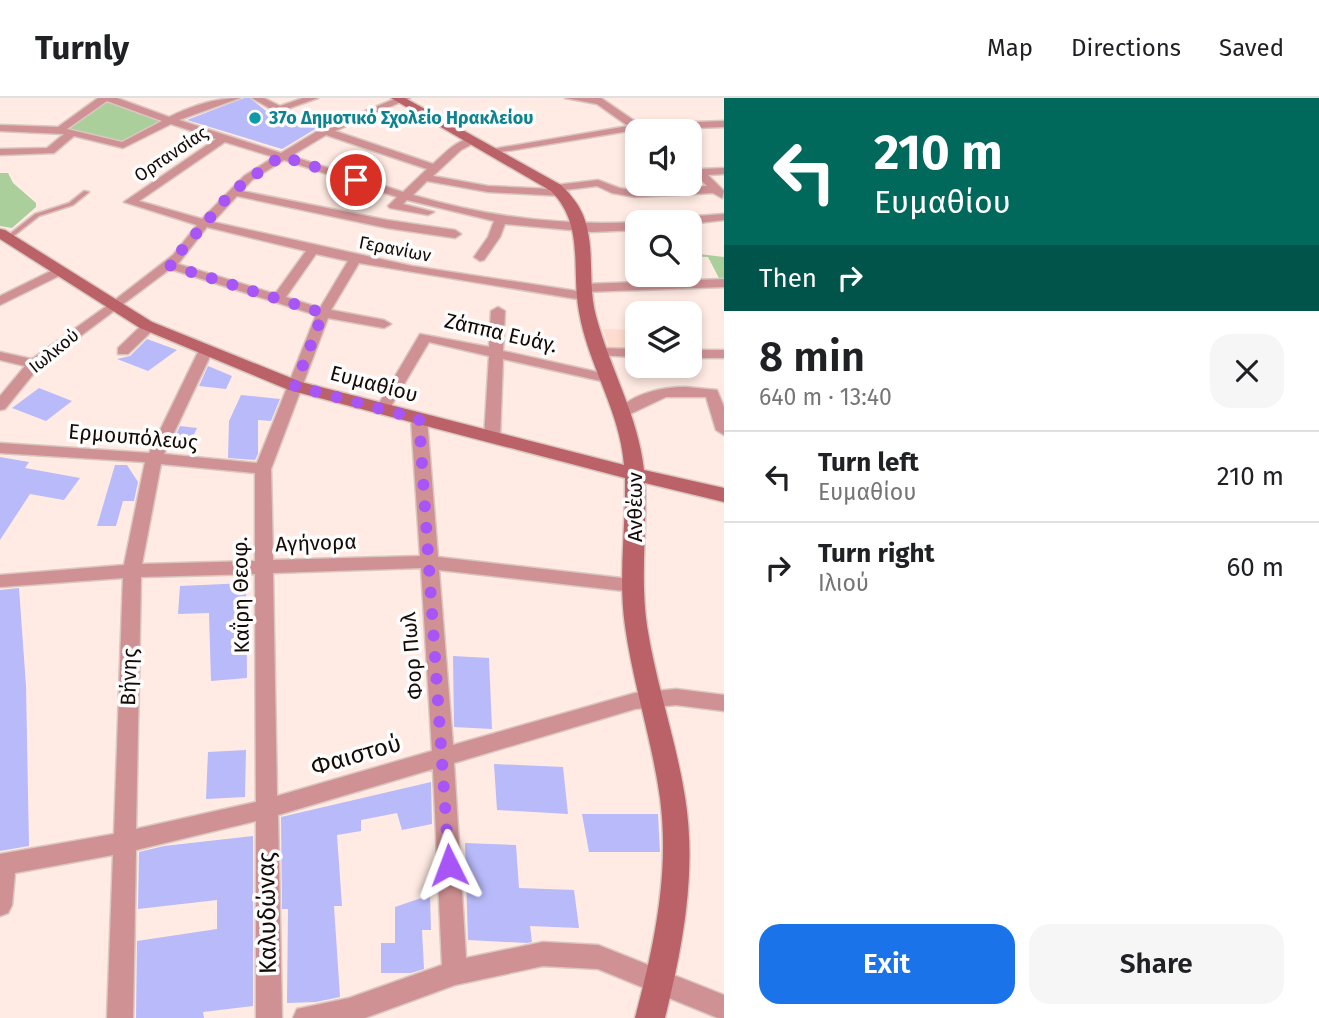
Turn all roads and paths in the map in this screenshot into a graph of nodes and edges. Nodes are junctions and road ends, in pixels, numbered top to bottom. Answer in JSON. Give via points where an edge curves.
{"nodes":[{"id":1,"x":107,"y":98,"type":"edge"},
{"id":2,"x":235,"y":98,"type":"edge"},
{"id":3,"x":257,"y":98,"type":"edge"},
{"id":4,"x":313,"y":98,"type":"edge"},
{"id":5,"x":401,"y":98,"type":"edge"},
{"id":6,"x":570,"y":98,"type":"edge"},
{"id":7,"x":597,"y":99,"type":"edge"},
{"id":8,"x":626,"y":119,"type":"edge"},
{"id":9,"x":172,"y":121,"type":"junction"},
{"id":10,"x":724,"y":124,"type":"edge"},
{"id":11,"x":702,"y":125,"type":"edge"},
{"id":12,"x":0,"y":128,"type":"edge"},
{"id":13,"x":60,"y":130,"type":"junction"},
{"id":14,"x":326,"y":131,"type":"junction"},
{"id":15,"x":625,"y":131,"type":"edge"},
{"id":16,"x":73,"y":132,"type":"junction"},
{"id":17,"x":224,"y":138,"type":"junction"},
{"id":18,"x":472,"y":140,"type":"junction"},
{"id":19,"x":0,"y":152,"type":"edge"},
{"id":20,"x":493,"y":152,"type":"junction"},
{"id":21,"x":281,"y":156,"type":"junction"},
{"id":22,"x":434,"y":168,"type":"junction"},
{"id":23,"x":724,"y":171,"type":"edge"},
{"id":24,"x":702,"y":172,"type":"edge"},
{"id":25,"x":702,"y":176,"type":"edge"},
{"id":26,"x":424,"y":177,"type":"junction"},
{"id":27,"x":559,"y":191,"type":"junction"},
{"id":28,"x":86,"y":192,"type":"dead end"},
{"id":29,"x":232,"y":192,"type":"junction"},
{"id":30,"x":720,"y":193,"type":"edge"},
{"id":31,"x":404,"y":195,"type":"junction"},
{"id":32,"x":724,"y":217,"type":"edge"},
{"id":33,"x":702,"y":219,"type":"edge"},
{"id":34,"x":500,"y":220,"type":"junction"},
{"id":35,"x":203,"y":225,"type":"junction"},
{"id":36,"x":625,"y":226,"type":"edge"},
{"id":37,"x":579,"y":228,"type":"junction"},
{"id":38,"x":454,"y":234,"type":"dead end"},
{"id":39,"x":4,"y":235,"type":"edge"},
{"id":40,"x":313,"y":250,"type":"junction"},
{"id":41,"x":480,"y":257,"type":"dead end"},
{"id":42,"x":355,"y":260,"type":"junction"},
{"id":43,"x":169,"y":265,"type":"junction"},
{"id":44,"x":61,"y":270,"type":"junction"},
{"id":45,"x":724,"y":284,"type":"edge"},
{"id":46,"x":584,"y":292,"type":"junction"},
{"id":47,"x":278,"y":299,"type":"junction"},
{"id":48,"x":0,"y":301,"type":"edge"},
{"id":49,"x":116,"y":306,"type":"junction"},
{"id":50,"x":498,"y":311,"type":"dead end"},
{"id":51,"x":323,"y":313,"type":"junction"},
{"id":52,"x":384,"y":324,"type":"dead end"},
{"id":53,"x":149,"y":326,"type":"junction"},
{"id":54,"x":206,"y":350,"type":"junction"},
{"id":55,"x":123,"y":351,"type":"dead end"},
{"id":56,"x":600,"y":352,"type":"junction"},
{"id":57,"x":497,"y":353,"type":"junction"},
{"id":58,"x":625,"y":353,"type":"edge"},
{"id":59,"x":702,"y":354,"type":"edge"},
{"id":60,"x":724,"y":354,"type":"edge"},
{"id":61,"x":0,"y":356,"type":"edge"},
{"id":62,"x":34,"y":364,"type":"junction"},
{"id":63,"x":610,"y":379,"type":"junction"},
{"id":64,"x":295,"y":386,"type":"junction"},
{"id":65,"x":0,"y":406,"type":"edge"},
{"id":66,"x":382,"y":410,"type":"junction"},
{"id":67,"x":623,"y":412,"type":"junction"},
{"id":68,"x":419,"y":419,"type":"junction"},
{"id":69,"x":724,"y":430,"type":"edge"},
{"id":70,"x":492,"y":438,"type":"junction"},
{"id":71,"x":0,"y":448,"type":"edge"},
{"id":72,"x":154,"y":458,"type":"junction"},
{"id":73,"x":263,"y":469,"type":"junction"},
{"id":74,"x":636,"y":475,"type":"junction"},
{"id":75,"x":724,"y":495,"type":"edge"},
{"id":76,"x":427,"y":562,"type":"junction"},
{"id":77,"x":264,"y":568,"type":"junction"},
{"id":78,"x":132,"y":571,"type":"junction"},
{"id":79,"x":0,"y":580,"type":"edge"},
{"id":80,"x":633,"y":586,"type":"junction"},
{"id":81,"x":650,"y":699,"type":"junction"},
{"id":82,"x":724,"y":702,"type":"edge"},
{"id":83,"x":443,"y":757,"type":"junction"},
{"id":84,"x":265,"y":809,"type":"junction"},
{"id":85,"x":124,"y":842,"type":"junction"},
{"id":86,"x":2,"y":864,"type":"edge"},
{"id":87,"x":0,"y":905,"type":"edge"},
{"id":88,"x":455,"y":973,"type":"junction"},
{"id":89,"x":659,"y":983,"type":"junction"},
{"id":90,"x":724,"y":1008,"type":"edge"},
{"id":91,"x":120,"y":1018,"type":"edge"},
{"id":92,"x":269,"y":1018,"type":"edge"},
{"id":93,"x":306,"y":1018,"type":"edge"},
{"id":94,"x":650,"y":1018,"type":"edge"}],
"edges":[{"from":1,"to":9,"type":"street"},
{"from":1,"to":13,"type":"street"},
{"from":2,"to":9,"type":"street"},
{"from":3,"to":4,"type":"street","via":[[276,110]]},
{"from":5,"to":14,"type":"street","name":"Ιωλκού"},
{"from":5,"to":18,"type":"street"},
{"from":6,"to":7,"type":"street"},
{"from":7,"to":8,"type":"street"},
{"from":9,"to":16,"type":"street","via":[[124,145]]},
{"from":9,"to":17,"type":"street"},
{"from":10,"to":11,"type":"street"},
{"from":12,"to":13,"type":"street"},
{"from":13,"to":16,"type":"street"},
{"from":14,"to":21,"type":"street","name":"Ιωλκού"},
{"from":14,"to":22,"type":"street"},
{"from":15,"to":20,"type":"street"},
{"from":16,"to":19,"type":"street","via":[[50,151]]},
{"from":17,"to":21,"type":"street"},
{"from":17,"to":35,"type":"street","name":"Ορτανσίας","via":[[130,202]]},
{"from":18,"to":20,"type":"street"},
{"from":18,"to":22,"type":"street"},
{"from":20,"to":27,"type":"street"},
{"from":21,"to":29,"type":"street","name":"Ιωλκού"},
{"from":21,"to":31,"type":"street"},
{"from":22,"to":26,"type":"street"},
{"from":23,"to":24,"type":"street"},
{"from":25,"to":30,"type":"street"},
{"from":26,"to":27,"type":"street","via":[[488,189]]},
{"from":26,"to":31,"type":"street"},
{"from":27,"to":30,"type":"street","via":[[598,183],[635,194]]},
{"from":27,"to":37,"type":"street","name":"Ανθέων","via":[[572,204]]},
{"from":28,"to":39,"type":"lane","via":[[71,204],[37,215]]},
{"from":29,"to":35,"type":"street","name":"Ιωλκού"},
{"from":29,"to":38,"type":"street"},
{"from":31,"to":34,"type":"street","via":[[394,206]]},
{"from":32,"to":33,"type":"street"},
{"from":34,"to":37,"type":"street"},
{"from":34,"to":41,"type":"street"},
{"from":35,"to":40,"type":"street","name":"Γερανίων"},
{"from":35,"to":43,"type":"street","name":"Ιωλκού"},
{"from":36,"to":37,"type":"street"},
{"from":37,"to":46,"type":"street","name":"Ανθέων"},
{"from":39,"to":44,"type":"street","name":"Ευμαθίου"},
{"from":40,"to":42,"type":"street","name":"Γερανίων"},
{"from":40,"to":47,"type":"street"},
{"from":42,"to":46,"type":"street","name":"Γερανίων","via":[[492,284]]},
{"from":42,"to":51,"type":"street","name":"Καΐρη Θεοφ."},
{"from":43,"to":47,"type":"street"},
{"from":43,"to":49,"type":"street","name":"Ιωλκού"},
{"from":44,"to":48,"type":"street"},
{"from":44,"to":49,"type":"street","name":"Ευμαθίου"},
{"from":45,"to":46,"type":"street","name":"Γερανίων"},
{"from":46,"to":56,"type":"street","name":"Ανθέων"},
{"from":47,"to":51,"type":"street"},
{"from":49,"to":53,"type":"street","name":"Ευμαθίου"},
{"from":49,"to":62,"type":"street","name":"Ιωλκού"},
{"from":50,"to":57,"type":"street"},
{"from":51,"to":52,"type":"street"},
{"from":51,"to":64,"type":"street","name":"Καΐρη Θεοφ."},
{"from":53,"to":54,"type":"street","name":"Ευμαθίου"},
{"from":53,"to":55,"type":"street"},
{"from":54,"to":64,"type":"street","name":"Ευμαθίου"},
{"from":54,"to":72,"type":"street","name":"Βήνης"},
{"from":56,"to":58,"type":"street"},
{"from":56,"to":63,"type":"street","name":"Ανθέων"},
{"from":57,"to":63,"type":"street","name":"Ζάππα Ευάγ."},
{"from":57,"to":66,"type":"street","name":"Ζάππα Ευάγ.","via":[[425,337]]},
{"from":57,"to":70,"type":"street"},
{"from":59,"to":60,"type":"street"},
{"from":61,"to":62,"type":"street"},
{"from":62,"to":65,"type":"street","name":"Ιωλκού"},
{"from":63,"to":67,"type":"street","name":"Ανθέων"},
{"from":64,"to":66,"type":"street","name":"Ευμαθίου"},
{"from":64,"to":73,"type":"street","name":"Καΐρη Θεοφ."},
{"from":66,"to":68,"type":"street","name":"Ευμαθίου"},
{"from":67,"to":69,"type":"street","via":[[649,395],[712,393]]},
{"from":67,"to":74,"type":"street","name":"Ανθέων"},
{"from":68,"to":70,"type":"street","name":"Ευμαθίου"},
{"from":68,"to":76,"type":"street","name":"Φορ Πωλ"},
{"from":70,"to":74,"type":"street","name":"Ευμαθίου"},
{"from":71,"to":72,"type":"street","name":"Ερμουπόλεως"},
{"from":72,"to":73,"type":"street","name":"Ερμουπόλεως"},
{"from":72,"to":78,"type":"street","name":"Βήνης"},
{"from":73,"to":77,"type":"street","name":"Καΐρη Θεοφ."},
{"from":74,"to":75,"type":"street","name":"Ευμαθίου"},
{"from":74,"to":80,"type":"street","name":"Ανθέων"},
{"from":76,"to":77,"type":"street","name":"Αγήνορα"},
{"from":76,"to":80,"type":"street","name":"Αγήνορα"},
{"from":76,"to":83,"type":"street","name":"Φορ Πωλ"},
{"from":77,"to":78,"type":"street","name":"Αγήνορα"},
{"from":77,"to":84,"type":"street","name":"Καΐρη Θεοφ."},
{"from":78,"to":79,"type":"street","name":"Αγήνορα"},
{"from":78,"to":85,"type":"street","name":"Βήνης"},
{"from":80,"to":81,"type":"street","name":"Ανθέων"},
{"from":81,"to":82,"type":"street","name":"Φαιστού"},
{"from":81,"to":83,"type":"street","name":"Φαιστού"},
{"from":81,"to":89,"type":"street","name":"Ανθέων","via":[[674,812],[677,855]]},
{"from":83,"to":84,"type":"street","name":"Φαιστού"},
{"from":83,"to":88,"type":"street","name":"Φορ Πωλ"},
{"from":84,"to":85,"type":"street","name":"Φαιστού"},
{"from":84,"to":92,"type":"street","name":"Καλυδώνας"},
{"from":85,"to":86,"type":"street","name":"Φαιστού"},
{"from":85,"to":91,"type":"street","name":"Βήνης"},
{"from":86,"to":87,"type":"street"},
{"from":88,"to":89,"type":"street","via":[[543,954],[571,954],[598,957]]},
{"from":88,"to":93,"type":"street","via":[[349,1011]]},
{"from":89,"to":90,"type":"street"},
{"from":89,"to":94,"type":"street","name":"Ανθέων"}]}
